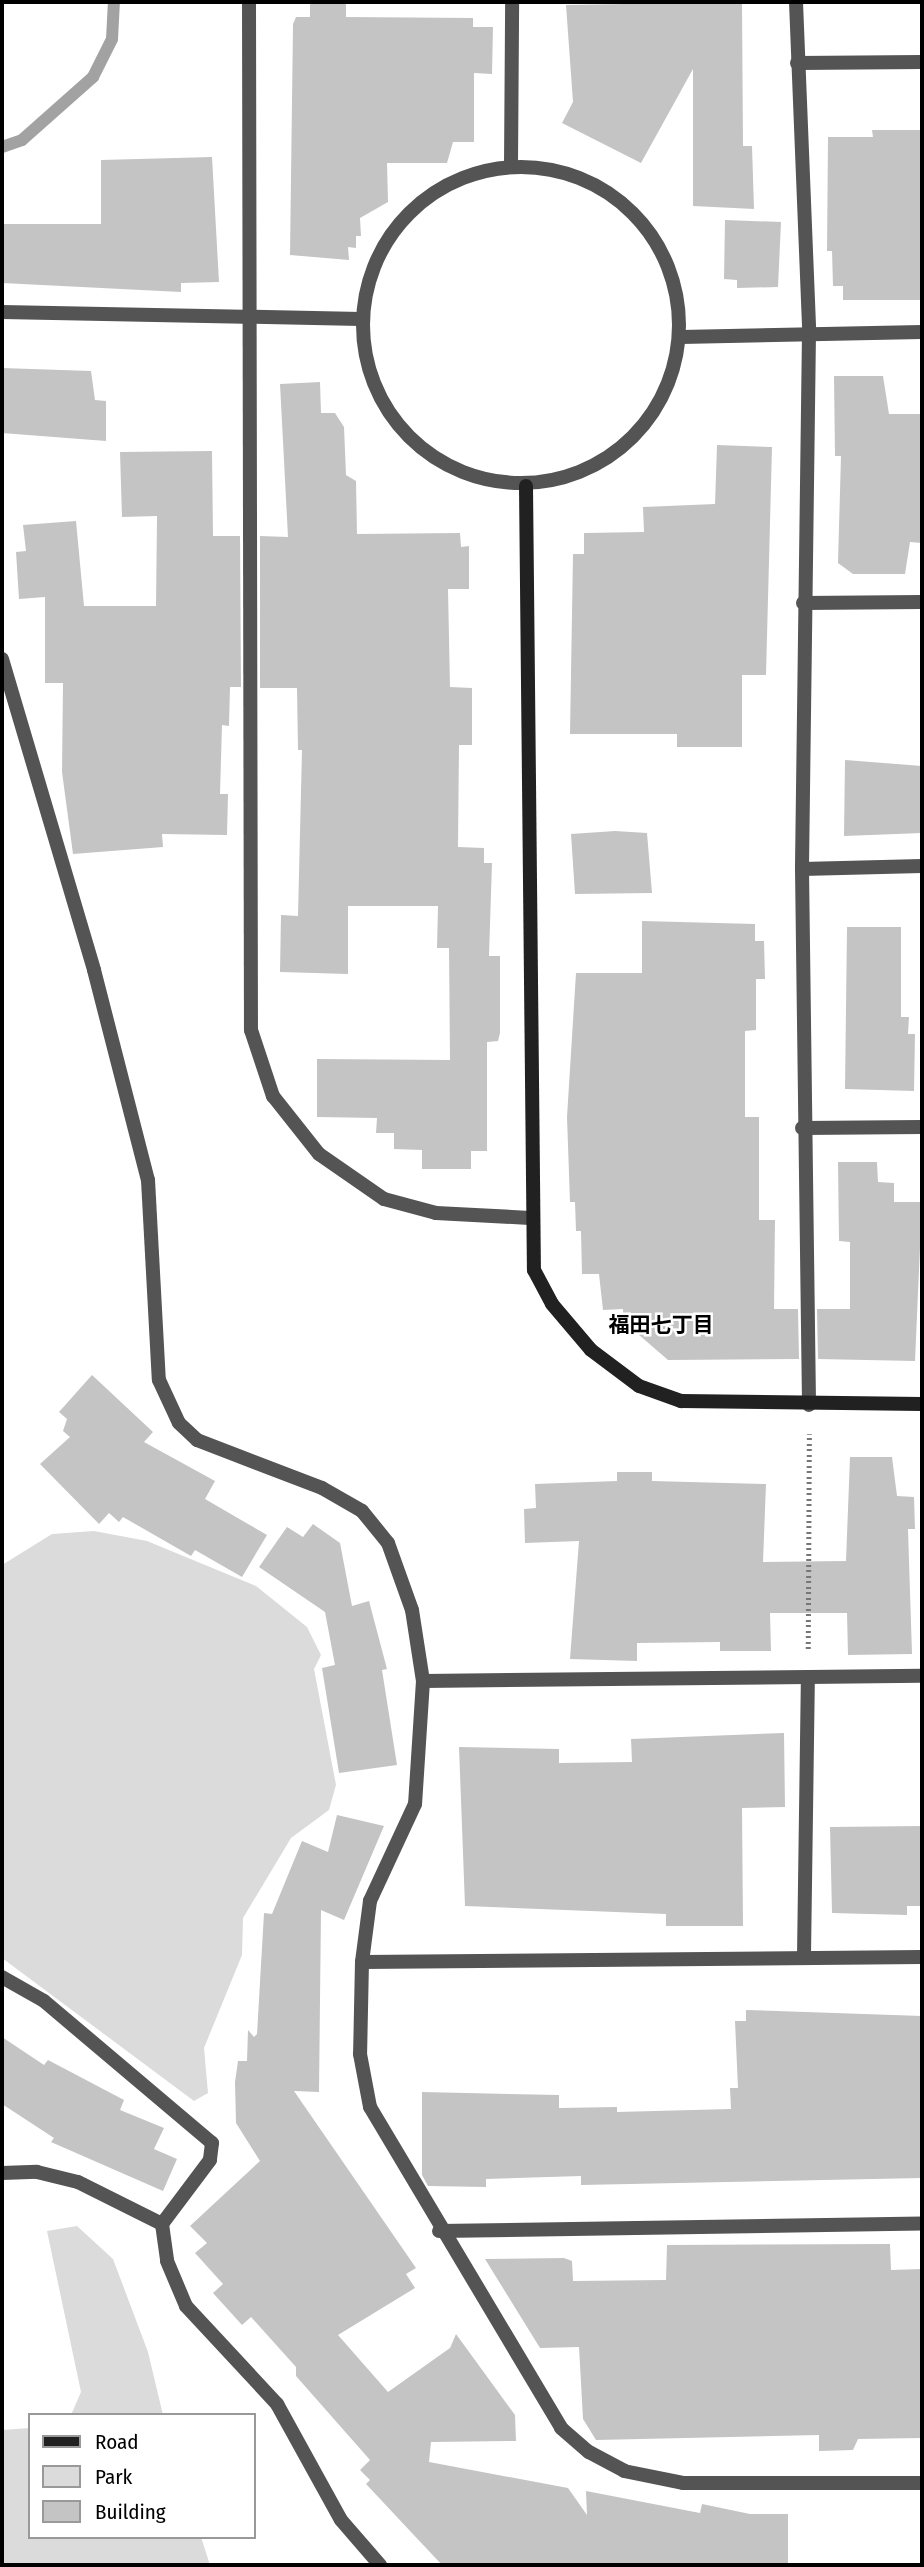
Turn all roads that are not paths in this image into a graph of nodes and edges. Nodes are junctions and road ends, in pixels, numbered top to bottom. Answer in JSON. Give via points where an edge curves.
{"nodes":[{"id":1,"x":249,"y":2,"type":"edge"},
{"id":2,"x":512,"y":2,"type":"edge"},
{"id":3,"x":796,"y":2,"type":"edge"},
{"id":4,"x":922,"y":62,"type":"edge"},
{"id":5,"x":797,"y":63,"type":"junction"},
{"id":6,"x":510,"y":165,"type":"junction"},
{"id":7,"x":2,"y":312,"type":"edge"},
{"id":8,"x":252,"y":318,"type":"junction"},
{"id":9,"x":361,"y":318,"type":"junction"},
{"id":10,"x":809,"y":332,"type":"junction"},
{"id":11,"x":922,"y":332,"type":"edge"},
{"id":12,"x":681,"y":337,"type":"junction"},
{"id":13,"x":526,"y":486,"type":"junction"},
{"id":14,"x":922,"y":602,"type":"edge"},
{"id":15,"x":803,"y":603,"type":"junction"},
{"id":16,"x":2,"y":659,"type":"edge"},
{"id":17,"x":922,"y":866,"type":"edge"},
{"id":18,"x":802,"y":869,"type":"junction"},
{"id":19,"x":922,"y":1127,"type":"edge"},
{"id":20,"x":802,"y":1128,"type":"junction"},
{"id":21,"x":530,"y":1218,"type":"junction"},
{"id":22,"x":922,"y":1404,"type":"edge"},
{"id":23,"x":809,"y":1405,"type":"junction"},
{"id":24,"x":922,"y":1676,"type":"edge"},
{"id":25,"x":808,"y":1680,"type":"junction"},
{"id":26,"x":423,"y":1681,"type":"junction"},
{"id":27,"x":804,"y":1956,"type":"junction"},
{"id":28,"x":922,"y":1957,"type":"edge"},
{"id":29,"x":362,"y":1962,"type":"junction"},
{"id":30,"x":2,"y":1977,"type":"edge"},
{"id":31,"x":2,"y":2173,"type":"edge"},
{"id":32,"x":922,"y":2223,"type":"edge"},
{"id":33,"x":162,"y":2224,"type":"junction"},
{"id":34,"x":439,"y":2231,"type":"junction"},
{"id":35,"x":922,"y":2483,"type":"edge"},
{"id":36,"x":380,"y":2565,"type":"edge"}],
"edges":[{"from":1,"to":8,"type":"street"},
{"from":2,"to":6,"type":"street"},
{"from":3,"to":5,"type":"street"},
{"from":4,"to":5,"type":"street"},
{"from":5,"to":10,"type":"street"},
{"from":6,"to":9,"type":"street","via":[[452,181],[407,212],[376,256]]},
{"from":6,"to":12,"type":"street","via":[[578,176],[633,210],[676,284]]},
{"from":7,"to":8,"type":"street"},
{"from":8,"to":9,"type":"street"},
{"from":8,"to":21,"type":"street","via":[[251,1030],[273,1096],[311,1144],[384,1199],[436,1213]]},
{"from":9,"to":13,"type":"street","via":[[368,373],[393,421],[439,463]]},
{"from":10,"to":11,"type":"street"},
{"from":10,"to":12,"type":"street"},
{"from":10,"to":15,"type":"street"},
{"from":12,"to":13,"type":"street","via":[[667,394],[631,443],[581,474]]},
{"from":13,"to":21,"type":"street"},
{"from":14,"to":15,"type":"street"},
{"from":15,"to":18,"type":"street"},
{"from":16,"to":26,"type":"street","via":[[94,970],[148,1180],[159,1380],[179,1423],[197,1440],[322,1488],[362,1511],[388,1543],[412,1610]]},
{"from":17,"to":18,"type":"street"},
{"from":18,"to":20,"type":"street"},
{"from":19,"to":20,"type":"street"},
{"from":20,"to":23,"type":"street"},
{"from":21,"to":23,"type":"street","via":[[534,1270],[552,1304],[612,1368],[639,1386],[681,1401]]},
{"from":22,"to":23,"type":"street"},
{"from":24,"to":25,"type":"street"},
{"from":25,"to":26,"type":"street","via":[[525,1676]]},
{"from":25,"to":27,"type":"street"},
{"from":26,"to":29,"type":"street","via":[[415,1804],[370,1901]]},
{"from":27,"to":28,"type":"street"},
{"from":27,"to":29,"type":"street"},
{"from":29,"to":34,"type":"street","via":[[360,2054],[370,2107]]},
{"from":30,"to":33,"type":"street","via":[[44,2001],[212,2143],[210,2161]]},
{"from":31,"to":33,"type":"street","via":[[37,2172],[78,2182]]},
{"from":32,"to":34,"type":"street"},
{"from":33,"to":36,"type":"street","via":[[167,2261],[186,2306],[277,2403],[341,2520]]},
{"from":34,"to":35,"type":"street","via":[[561,2428],[624,2471],[683,2483]]}]}
